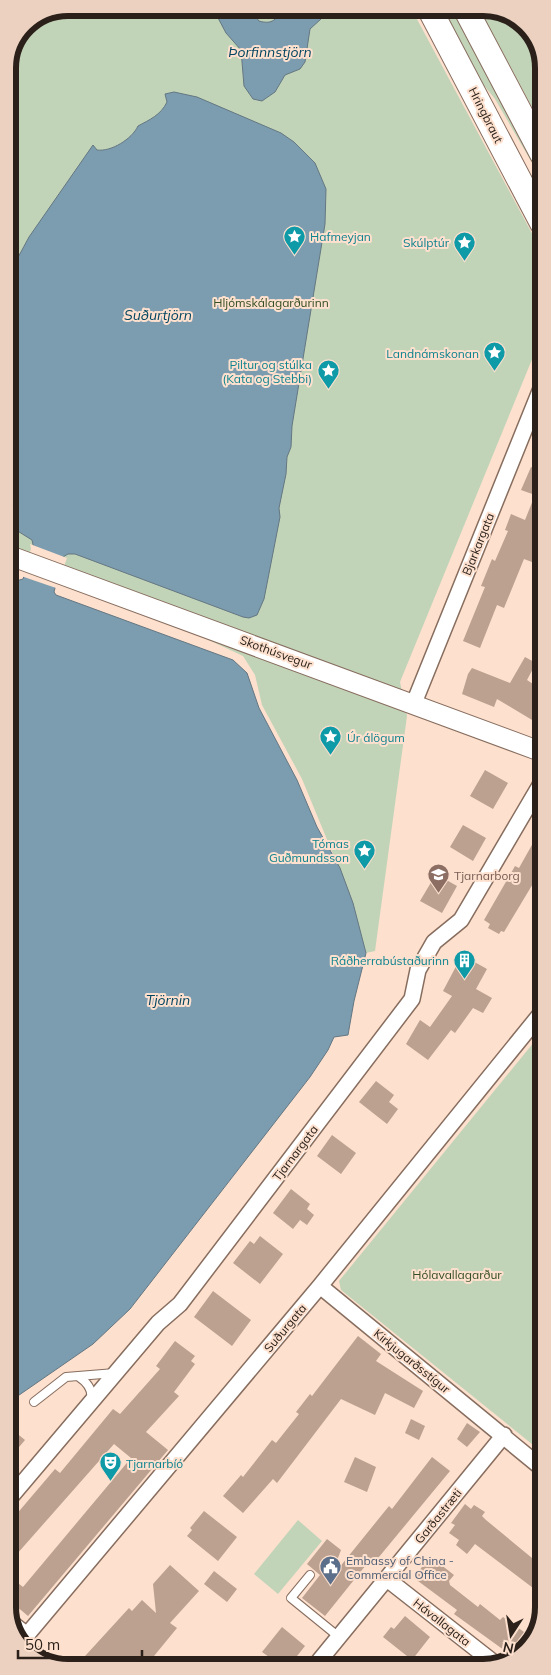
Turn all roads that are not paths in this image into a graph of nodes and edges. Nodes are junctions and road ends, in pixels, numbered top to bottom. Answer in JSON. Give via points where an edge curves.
{"nodes":[{"id":1,"x":433,"y":16,"type":"edge"},
{"id":2,"x":469,"y":16,"type":"edge"},
{"id":3,"x":469,"y":82,"type":"junction"},
{"id":4,"x":535,"y":141,"type":"edge"},
{"id":5,"x":535,"y":176,"type":"edge"},
{"id":6,"x":535,"y":209,"type":"edge"},
{"id":7,"x":535,"y":403,"type":"edge"},
{"id":8,"x":16,"y":557,"type":"edge"},
{"id":9,"x":414,"y":703,"type":"junction"},
{"id":10,"x":535,"y":749,"type":"edge"},
{"id":11,"x":535,"y":794,"type":"edge"},
{"id":12,"x":535,"y":1021,"type":"edge"},
{"id":13,"x":320,"y":1286,"type":"junction"},
{"id":14,"x":115,"y":1372,"type":"junction"},
{"id":15,"x":79,"y":1377,"type":"junction"},
{"id":16,"x":91,"y":1401,"type":"junction"},
{"id":17,"x":34,"y":1402,"type":"dead end"},
{"id":18,"x":504,"y":1435,"type":"junction"},
{"id":19,"x":535,"y":1462,"type":"edge"},
{"id":20,"x":16,"y":1491,"type":"edge"},
{"id":21,"x":310,"y":1575,"type":"dead end"},
{"id":22,"x":387,"y":1579,"type":"junction"},
{"id":23,"x":25,"y":1636,"type":"edge"},
{"id":24,"x":339,"y":1637,"type":"junction"},
{"id":25,"x":488,"y":1658,"type":"edge"},
{"id":26,"x":321,"y":1659,"type":"edge"}],
"edges":[{"from":1,"to":3,"type":"main road","name":"Hringbraut"},
{"from":2,"to":4,"type":"main road"},
{"from":3,"to":5,"type":"main road","via":[[503,122]]},
{"from":3,"to":6,"type":"main road","name":"Hringbraut"},
{"from":7,"to":9,"type":"street","name":"Bjarkargata"},
{"from":8,"to":9,"type":"street","name":"Skothúsvegur"},
{"from":9,"to":10,"type":"street","name":"Skothúsvegur"},
{"from":11,"to":14,"type":"street","name":"Tjarnargata","via":[[461,920],[434,942],[418,970],[412,999],[180,1304],[158,1323]]},
{"from":12,"to":13,"type":"street","name":"Suðurgata"},
{"from":13,"to":18,"type":"street","name":"Kirkjugarðsstígur"},
{"from":13,"to":23,"type":"street","name":"Suðurgata"},
{"from":14,"to":15,"type":"lane"},
{"from":14,"to":16,"type":"street","name":"Tjarnargata"},
{"from":15,"to":16,"type":"lane","via":[[91,1390]]},
{"from":15,"to":17,"type":"lane","via":[[66,1377]]},
{"from":16,"to":20,"type":"street","name":"Tjarnargata"},
{"from":18,"to":19,"type":"street","name":"Kirkjugarðsstígur"},
{"from":18,"to":22,"type":"street","name":"Garðastræti"},
{"from":21,"to":24,"type":"lane","via":[[291,1598]]},
{"from":22,"to":24,"type":"street","name":"Garðastræti"},
{"from":22,"to":25,"type":"street","name":"Hávallagata"},
{"from":24,"to":26,"type":"street","name":"Garðastræti"}]}
